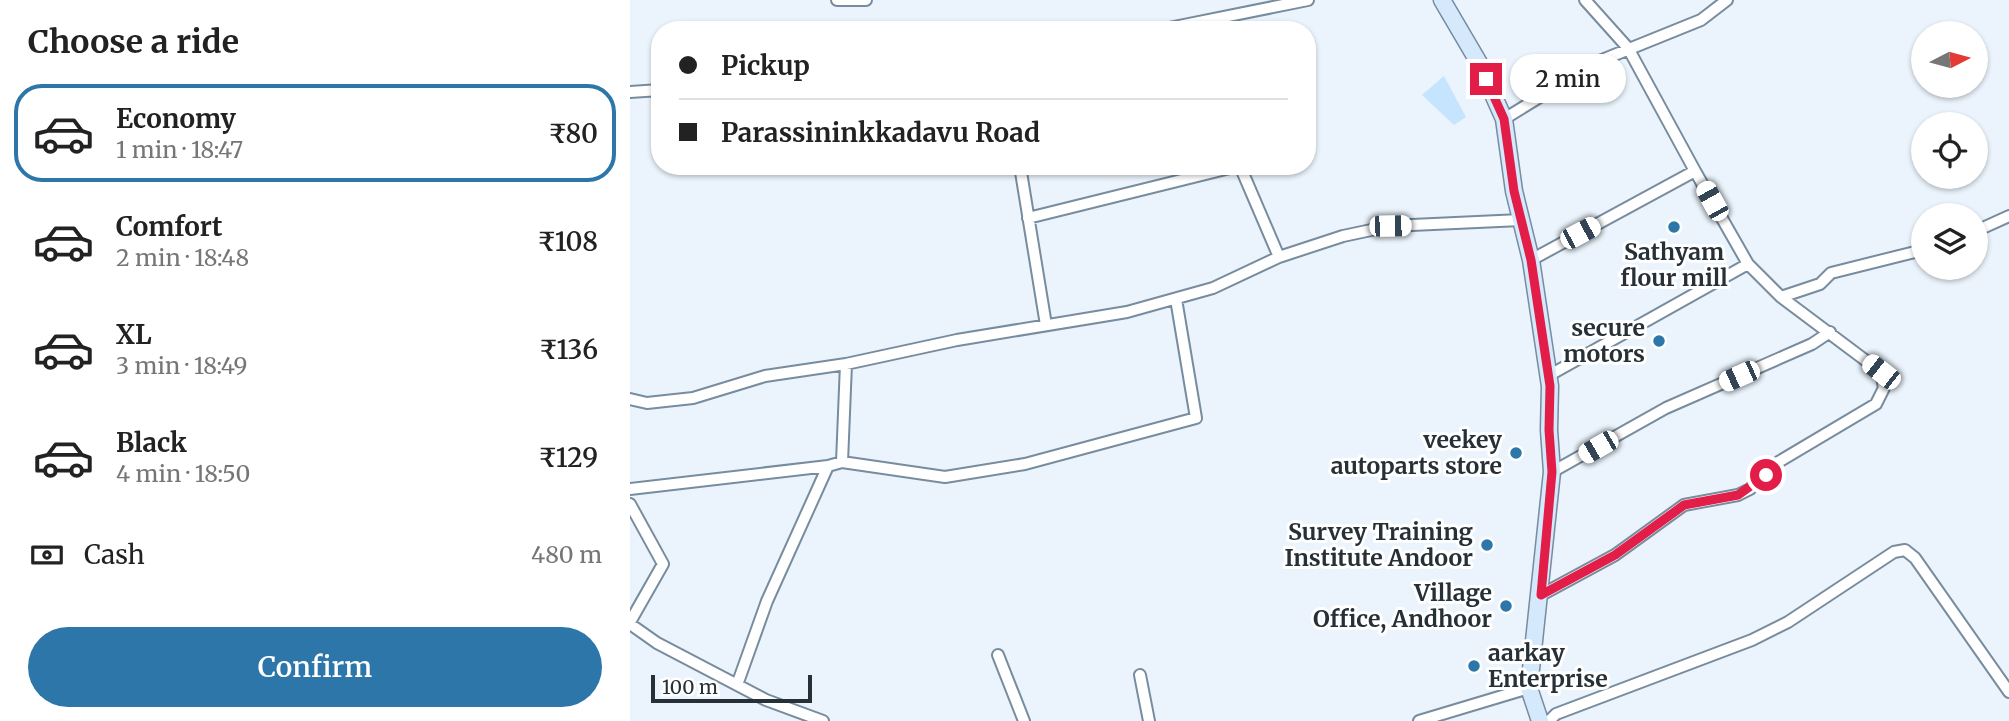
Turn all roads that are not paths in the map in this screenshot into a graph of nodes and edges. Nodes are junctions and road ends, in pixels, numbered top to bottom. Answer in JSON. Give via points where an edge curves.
{"nodes":[{"id":1,"x":837,"y":0,"type":"edge"},
{"id":2,"x":866,"y":0,"type":"edge"},
{"id":3,"x":1308,"y":0,"type":"edge"},
{"id":4,"x":1442,"y":0,"type":"edge"},
{"id":5,"x":1585,"y":0,"type":"edge"},
{"id":6,"x":1727,"y":0,"type":"edge"},
{"id":7,"x":1212,"y":21,"type":"edge"},
{"id":8,"x":1628,"y":48,"type":"junction"},
{"id":9,"x":651,"y":91,"type":"edge"},
{"id":10,"x":630,"y":93,"type":"edge"},
{"id":11,"x":1504,"y":119,"type":"junction"},
{"id":12,"x":1695,"y":171,"type":"junction"},
{"id":13,"x":1021,"y":175,"type":"edge"},
{"id":14,"x":1202,"y":175,"type":"edge"},
{"id":15,"x":1243,"y":175,"type":"edge"},
{"id":16,"x":2009,"y":216,"type":"edge"},
{"id":17,"x":1028,"y":218,"type":"junction"},
{"id":18,"x":1521,"y":220,"type":"junction"},
{"id":19,"x":1988,"y":226,"type":"edge"},
{"id":20,"x":1911,"y":253,"type":"edge"},
{"id":21,"x":1279,"y":257,"type":"junction"},
{"id":22,"x":1531,"y":260,"type":"junction"},
{"id":23,"x":1748,"y":264,"type":"junction"},
{"id":24,"x":1781,"y":297,"type":"junction"},
{"id":25,"x":1176,"y":299,"type":"junction"},
{"id":26,"x":1046,"y":325,"type":"junction"},
{"id":27,"x":1830,"y":332,"type":"junction"},
{"id":28,"x":846,"y":364,"type":"junction"},
{"id":29,"x":1548,"y":376,"type":"junction"},
{"id":30,"x":630,"y":399,"type":"edge"},
{"id":31,"x":842,"y":462,"type":"junction"},
{"id":32,"x":828,"y":466,"type":"junction"},
{"id":33,"x":1552,"y":472,"type":"junction"},
{"id":34,"x":630,"y":489,"type":"edge"},
{"id":35,"x":630,"y":504,"type":"edge"},
{"id":36,"x":1541,"y":595,"type":"junction"},
{"id":37,"x":630,"y":623,"type":"edge"},
{"id":38,"x":998,"y":655,"type":"dead end"},
{"id":39,"x":1140,"y":675,"type":"dead end"},
{"id":40,"x":737,"y":684,"type":"junction"},
{"id":41,"x":1530,"y":688,"type":"junction"},
{"id":42,"x":2009,"y":692,"type":"edge"},
{"id":43,"x":823,"y":721,"type":"edge"},
{"id":44,"x":1024,"y":721,"type":"edge"},
{"id":45,"x":1149,"y":721,"type":"edge"},
{"id":46,"x":1419,"y":721,"type":"edge"},
{"id":47,"x":1540,"y":721,"type":"edge"},
{"id":48,"x":1549,"y":721,"type":"edge"}],
"edges":[{"from":1,"to":2,"type":"street"},
{"from":3,"to":7,"type":"street"},
{"from":4,"to":11,"type":"main road","via":[[1479,62]]},
{"from":5,"to":8,"type":"street"},
{"from":6,"to":8,"type":"street","via":[[1701,20]]},
{"from":8,"to":11,"type":"street"},
{"from":8,"to":12,"type":"street"},
{"from":9,"to":10,"type":"street"},
{"from":11,"to":18,"type":"main road"},
{"from":12,"to":22,"type":"street"},
{"from":12,"to":23,"type":"street"},
{"from":13,"to":17,"type":"street"},
{"from":14,"to":17,"type":"street"},
{"from":15,"to":21,"type":"street"},
{"from":16,"to":19,"type":"street"},
{"from":17,"to":26,"type":"street"},
{"from":18,"to":21,"type":"street","via":[[1390,226]]},
{"from":18,"to":22,"type":"main road"},
{"from":20,"to":24,"type":"street","via":[[1831,272],[1820,284]]},
{"from":21,"to":25,"type":"street","via":[[1213,288]]},
{"from":22,"to":29,"type":"main road"},
{"from":23,"to":24,"type":"street"},
{"from":23,"to":29,"type":"street"},
{"from":24,"to":27,"type":"street"},
{"from":25,"to":26,"type":"street"},
{"from":25,"to":31,"type":"street","via":[[1196,418],[1025,464],[945,477]]},
{"from":26,"to":28,"type":"street"},
{"from":27,"to":33,"type":"street","via":[[1666,408]]},
{"from":27,"to":36,"type":"street","via":[[1881,372],[1884,388],[1876,404],[1775,464],[1750,489],[1684,505],[1615,555]]},
{"from":28,"to":30,"type":"street","via":[[765,376],[693,398],[648,403]]},
{"from":28,"to":31,"type":"street"},
{"from":29,"to":33,"type":"main road"},
{"from":31,"to":32,"type":"street"},
{"from":32,"to":34,"type":"street"},
{"from":32,"to":40,"type":"street","via":[[767,601]]},
{"from":33,"to":36,"type":"main road"},
{"from":35,"to":37,"type":"street","via":[[663,564]]},
{"from":36,"to":41,"type":"main road"},
{"from":37,"to":40,"type":"street","via":[[657,643]]},
{"from":38,"to":44,"type":"street"},
{"from":39,"to":45,"type":"street"},
{"from":40,"to":43,"type":"street"},
{"from":41,"to":46,"type":"street"},
{"from":41,"to":47,"type":"main road"},
{"from":42,"to":48,"type":"street","via":[[1905,550],[1894,552],[1788,622],[1752,640],[1645,678],[1556,714]]}]}
